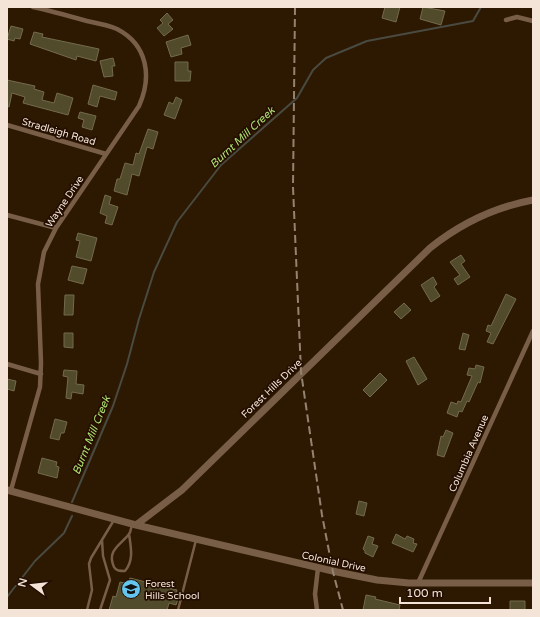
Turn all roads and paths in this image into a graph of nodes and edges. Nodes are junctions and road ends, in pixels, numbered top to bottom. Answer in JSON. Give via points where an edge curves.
{"nodes":[{"id":1,"x":33,"y":7,"type":"edge"},
{"id":2,"x":506,"y":20,"type":"dead end"},
{"id":3,"x":533,"y":21,"type":"edge"},
{"id":4,"x":7,"y":125,"type":"edge"},
{"id":5,"x":106,"y":154,"type":"junction"},
{"id":6,"x":533,"y":200,"type":"edge"},
{"id":7,"x":7,"y":215,"type":"edge"},
{"id":8,"x":56,"y":228,"type":"junction"},
{"id":9,"x":533,"y":331,"type":"edge"},
{"id":10,"x":7,"y":364,"type":"edge"},
{"id":11,"x":41,"y":374,"type":"junction"},
{"id":12,"x":8,"y":489,"type":"edge"},
{"id":13,"x":114,"y":519,"type":"junction"},
{"id":14,"x":134,"y":525,"type":"junction"},
{"id":15,"x":129,"y":534,"type":"junction"},
{"id":16,"x":196,"y":539,"type":"junction"},
{"id":17,"x":102,"y":540,"type":"junction"},
{"id":18,"x":318,"y":568,"type":"junction"},
{"id":19,"x":418,"y":583,"type":"junction"},
{"id":20,"x":533,"y":583,"type":"edge"},
{"id":21,"x":88,"y":610,"type":"edge"},
{"id":22,"x":100,"y":610,"type":"edge"},
{"id":23,"x":178,"y":610,"type":"edge"},
{"id":24,"x":317,"y":610,"type":"edge"}],
"edges":[{"from":1,"to":5,"type":"street","name":"Wayne Drive","via":[[118,30],[134,42],[143,57],[147,78],[143,97]]},
{"from":2,"to":3,"type":"street","via":[[517,17]]},
{"from":4,"to":5,"type":"street","name":"Stradleigh Road"},
{"from":5,"to":8,"type":"street","name":"Wayne Drive"},
{"from":6,"to":14,"type":"street","name":"Forest Hills Drive","via":[[510,205],[474,220],[430,248],[182,490]]},
{"from":7,"to":8,"type":"street"},
{"from":8,"to":11,"type":"street","name":"Wayne Drive","via":[[44,252],[39,271]]},
{"from":9,"to":19,"type":"street","name":"Columbia Avenue"},
{"from":10,"to":11,"type":"street"},
{"from":11,"to":12,"type":"street","name":"Wayne Drive","via":[[37,400]]},
{"from":12,"to":13,"type":"street"},
{"from":13,"to":14,"type":"street"},
{"from":13,"to":17,"type":"lane"},
{"from":14,"to":15,"type":"lane"},
{"from":14,"to":16,"type":"street","name":"Colonial Drive"},
{"from":15,"to":15,"type":"lane","via":[[119,543],[113,555],[115,569],[120,572],[129,566]]},
{"from":16,"to":18,"type":"street","name":"Colonial Drive"},
{"from":16,"to":23,"type":"lane"},
{"from":17,"to":21,"type":"lane","via":[[89,564],[92,585]]},
{"from":17,"to":22,"type":"lane","via":[[103,556],[110,580]]},
{"from":18,"to":19,"type":"street","name":"Colonial Drive","via":[[377,580]]},
{"from":18,"to":24,"type":"street","via":[[315,594]]},
{"from":19,"to":20,"type":"street","name":"Colonial Drive"}]}
